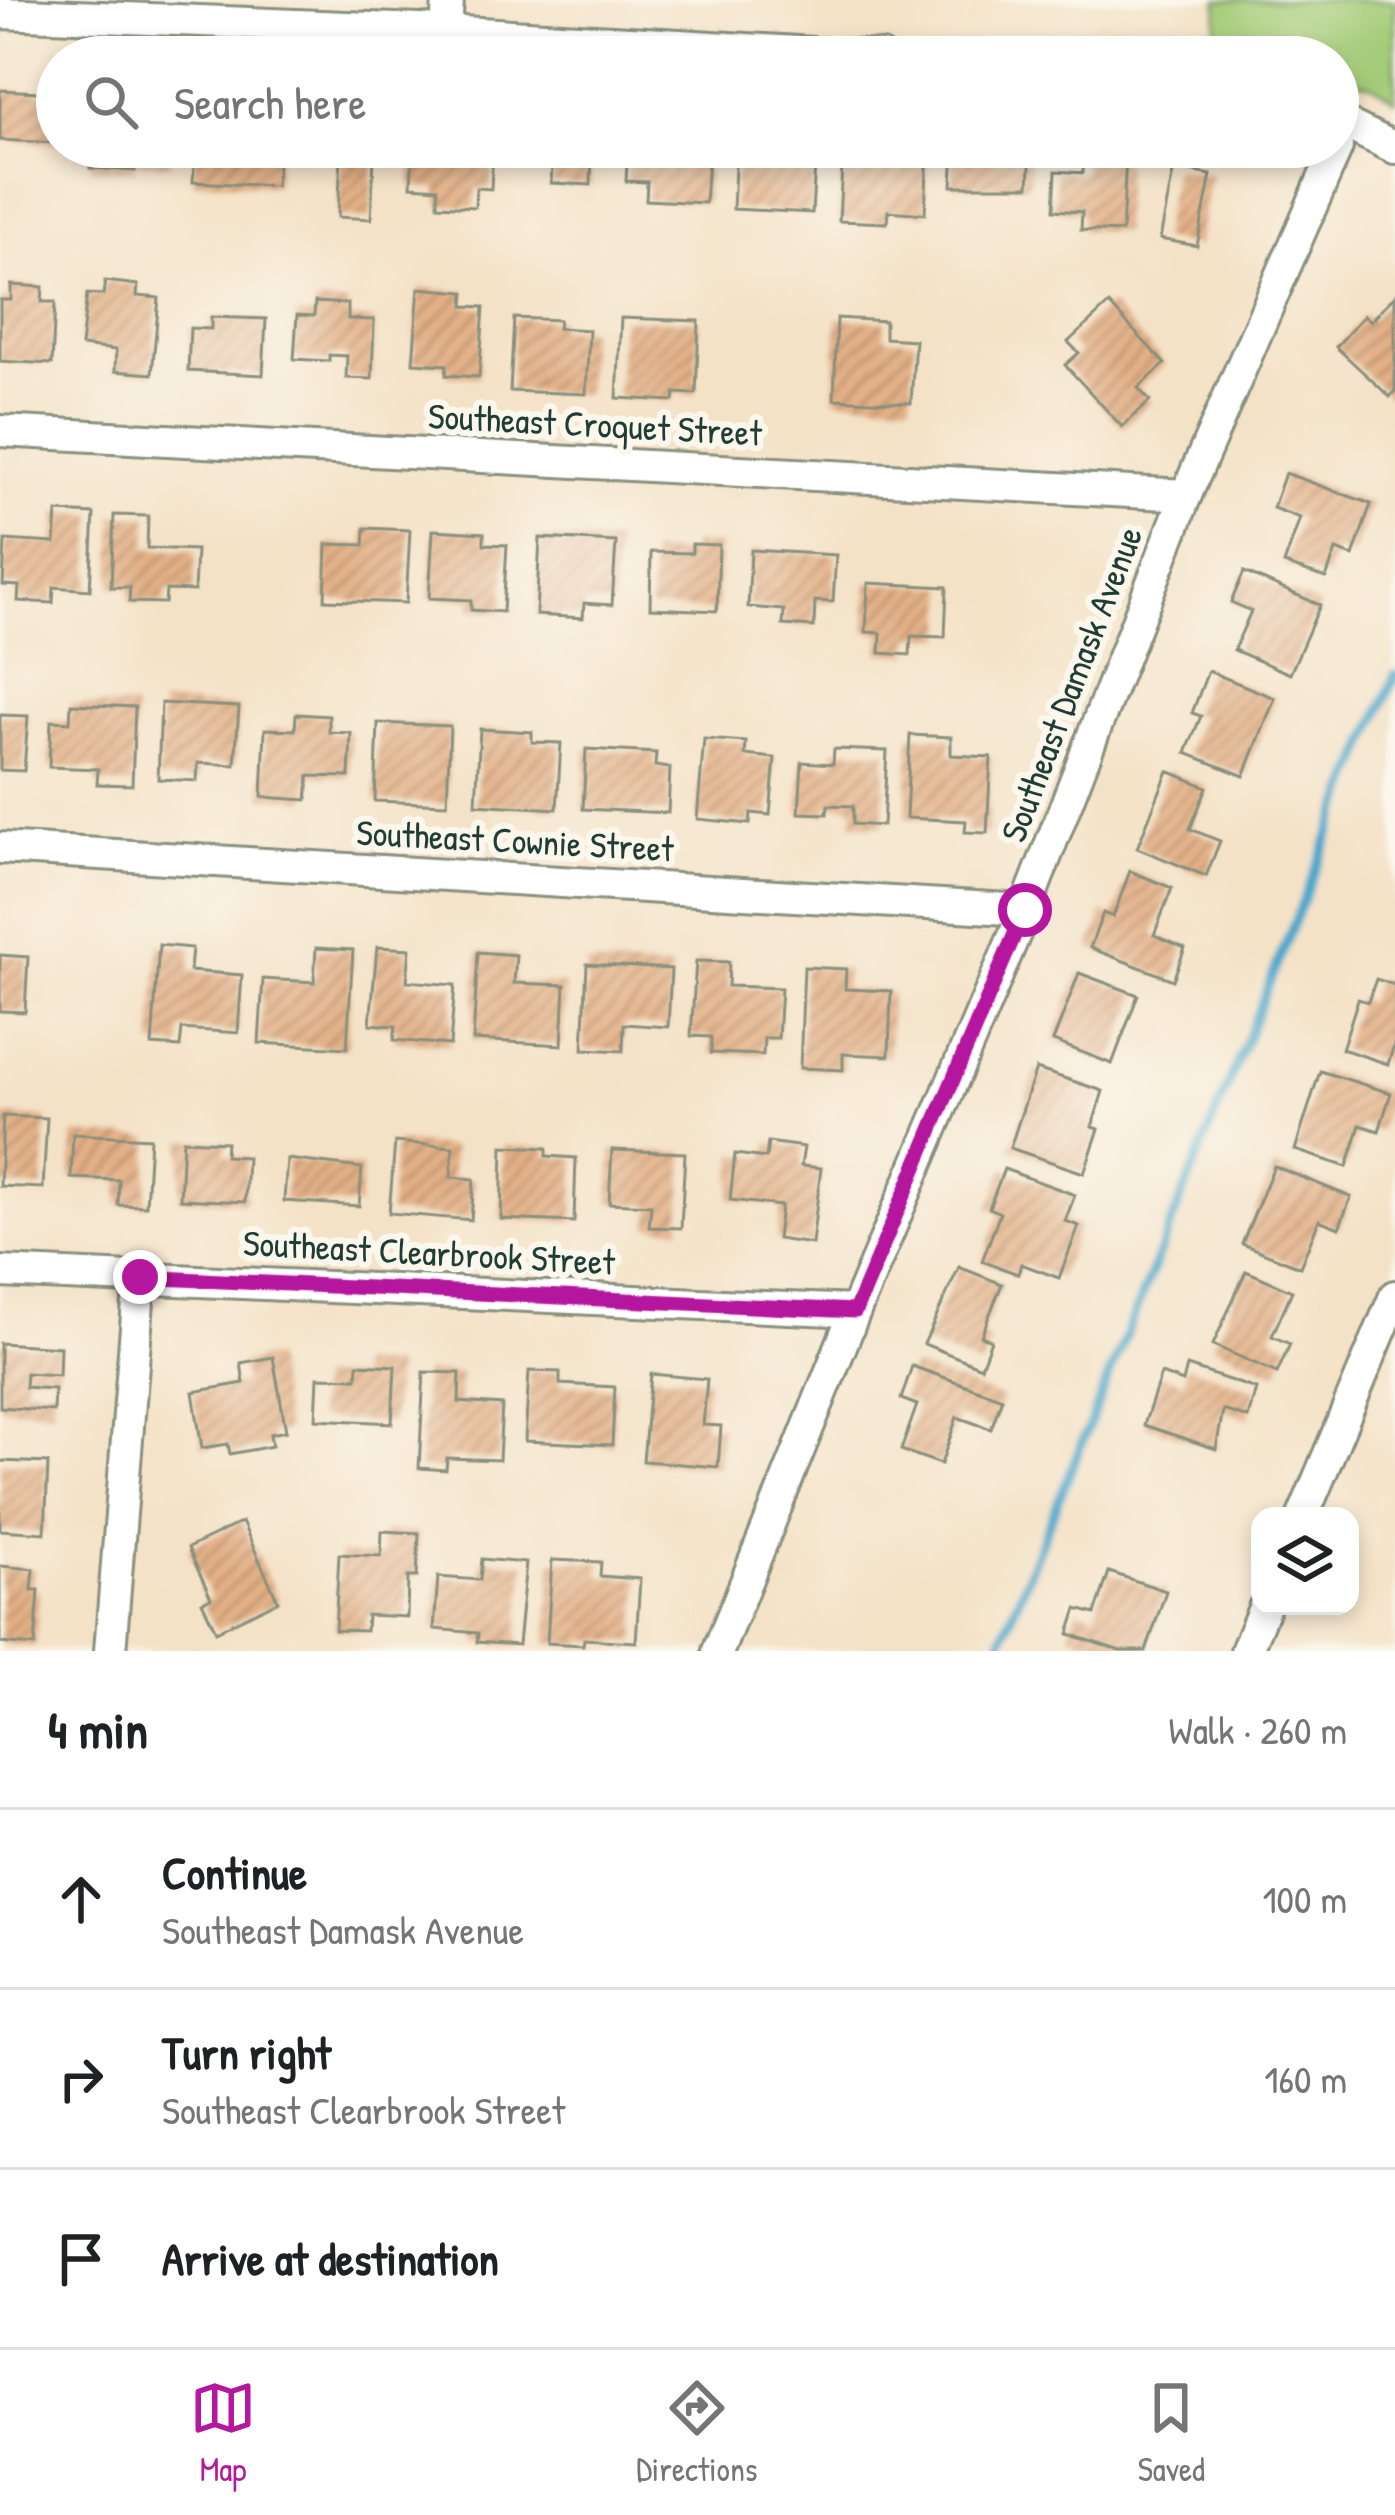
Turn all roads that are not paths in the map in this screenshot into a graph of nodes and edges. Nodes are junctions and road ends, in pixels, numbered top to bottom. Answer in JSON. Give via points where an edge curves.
{"nodes":[{"id":1,"x":0,"y":13,"type":"edge"},
{"id":2,"x":447,"y":16,"type":"edge"},
{"id":3,"x":659,"y":36,"type":"edge"},
{"id":4,"x":1359,"y":139,"type":"edge"},
{"id":5,"x":1395,"y":148,"type":"edge"},
{"id":6,"x":1325,"y":168,"type":"edge"},
{"id":7,"x":0,"y":431,"type":"edge"},
{"id":8,"x":1186,"y":495,"type":"junction"},
{"id":9,"x":0,"y":848,"type":"edge"},
{"id":10,"x":1025,"y":910,"type":"junction"},
{"id":11,"x":0,"y":1272,"type":"edge"},
{"id":12,"x":140,"y":1277,"type":"junction"},
{"id":13,"x":1395,"y":1296,"type":"edge"},
{"id":14,"x":855,"y":1311,"type":"junction"},
{"id":15,"x":1307,"y":1507,"type":"edge"},
{"id":16,"x":1260,"y":1615,"type":"edge"},
{"id":17,"x":110,"y":1651,"type":"edge"},
{"id":18,"x":718,"y":1651,"type":"edge"},
{"id":19,"x":1246,"y":1651,"type":"edge"}],
"edges":[{"from":1,"to":2,"type":"street"},
{"from":2,"to":3,"type":"street"},
{"from":4,"to":5,"type":"street"},
{"from":6,"to":8,"type":"street","name":"Southeast Damask Avenue"},
{"from":7,"to":8,"type":"street","name":"Southeast Croquet Street"},
{"from":8,"to":10,"type":"street","name":"Southeast Damask Avenue"},
{"from":9,"to":10,"type":"street","name":"Southeast Cownie Street"},
{"from":10,"to":14,"type":"street","name":"Southeast Damask Avenue"},
{"from":11,"to":12,"type":"street","name":"Southeast Clearbrook Street"},
{"from":12,"to":14,"type":"street","name":"Southeast Clearbrook Street"},
{"from":12,"to":17,"type":"street"},
{"from":13,"to":15,"type":"street"},
{"from":14,"to":18,"type":"street","name":"Southeast Damask Avenue"},
{"from":16,"to":19,"type":"street"}]}
